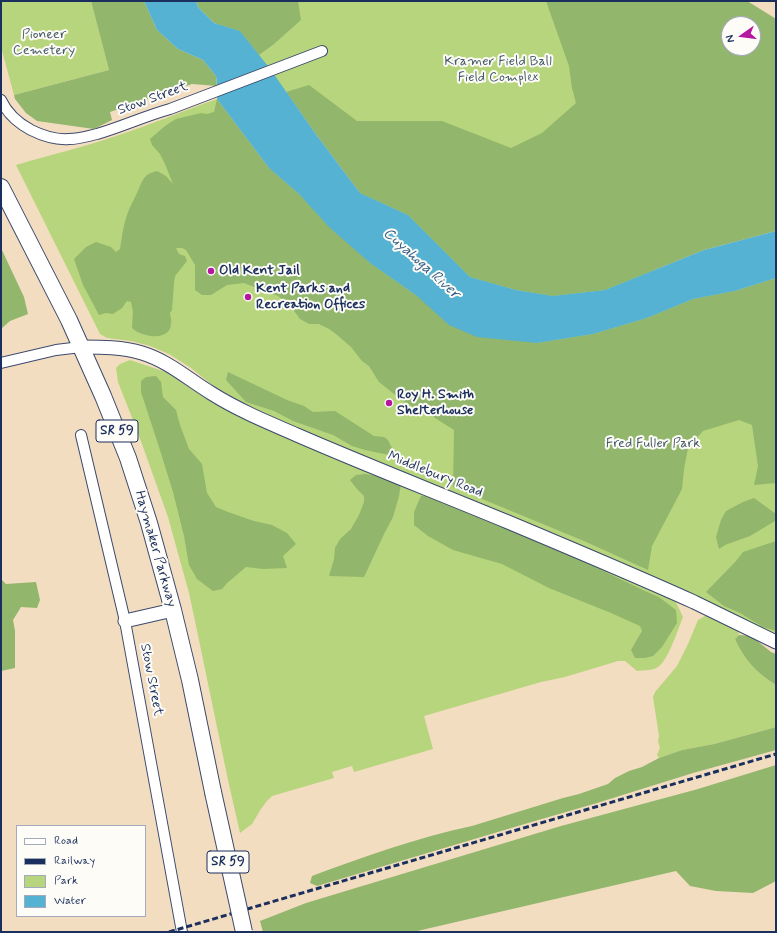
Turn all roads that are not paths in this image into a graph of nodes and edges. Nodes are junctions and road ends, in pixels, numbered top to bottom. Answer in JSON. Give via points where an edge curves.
{"nodes":[{"id":1,"x":322,"y":51,"type":"dead end"},
{"id":2,"x":1,"y":100,"type":"edge"},
{"id":3,"x":1,"y":188,"type":"edge"},
{"id":4,"x":82,"y":346,"type":"junction"},
{"id":5,"x":1,"y":363,"type":"edge"},
{"id":6,"x":81,"y":435,"type":"dead end"},
{"id":7,"x":174,"y":610,"type":"junction"},
{"id":8,"x":125,"y":621,"type":"junction"},
{"id":9,"x":776,"y":642,"type":"edge"},
{"id":10,"x":182,"y":932,"type":"edge"},
{"id":11,"x":244,"y":932,"type":"edge"}],
"edges":[{"from":1,"to":2,"type":"street","name":"Stow Street","via":[[193,100],[84,137],[48,137],[25,127]]},
{"from":3,"to":4,"type":"main road","name":"Haymaker Parkway","number":"SR 59"},
{"from":4,"to":5,"type":"street"},
{"from":4,"to":7,"type":"main road","name":"Haymaker Parkway","number":"SR 59","via":[[128,458]]},
{"from":4,"to":9,"type":"street","name":"Middlebury Road","via":[[111,347],[142,353],[179,371],[209,392],[245,412],[573,550],[693,602]]},
{"from":6,"to":8,"type":"street","name":"Stow Street"},
{"from":7,"to":8,"type":"street"},
{"from":7,"to":11,"type":"main road","name":"Haymaker Parkway","number":"SR 59","bridge":true},
{"from":8,"to":10,"type":"street","name":"Stow Street"}]}
